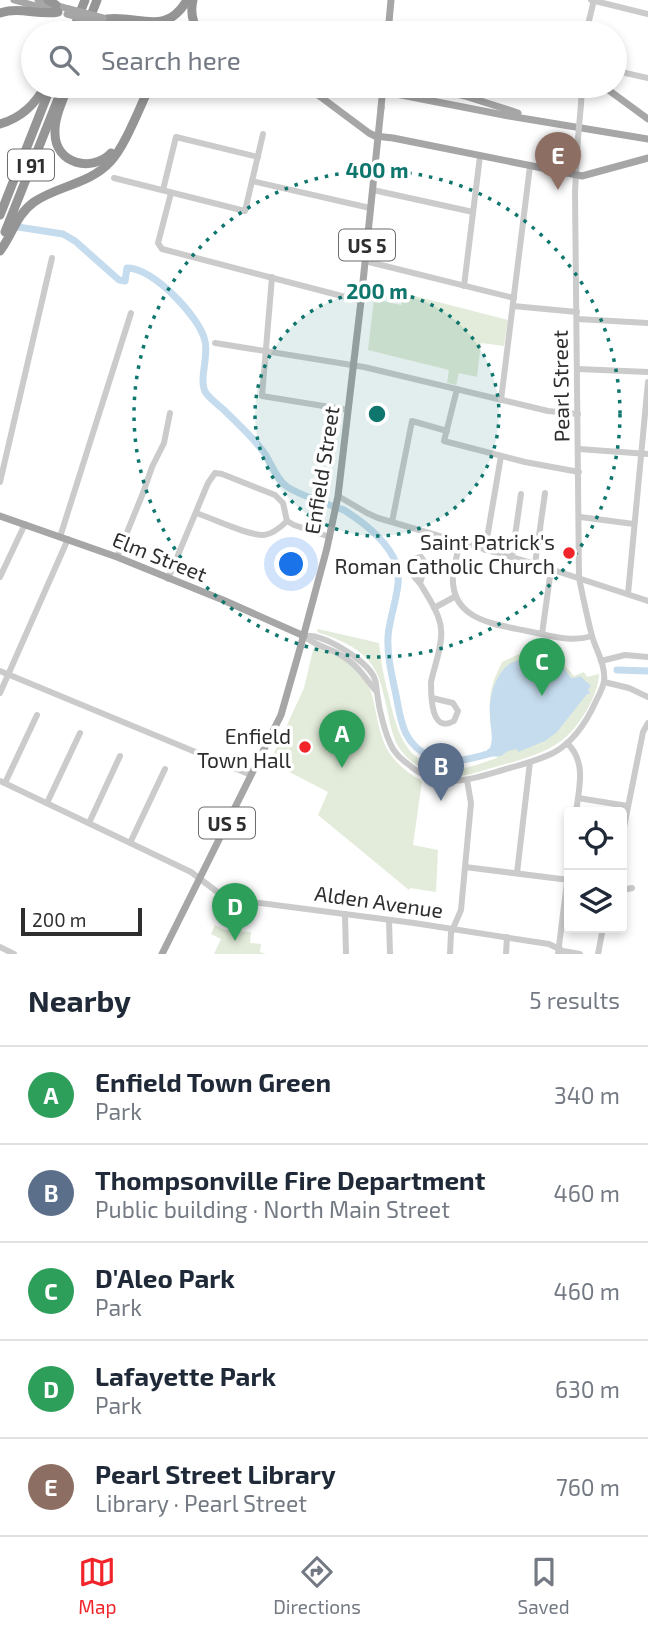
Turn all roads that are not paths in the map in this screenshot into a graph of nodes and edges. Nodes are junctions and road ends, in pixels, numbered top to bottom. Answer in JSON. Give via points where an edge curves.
{"nodes":[{"id":1,"x":14,"y":0,"type":"edge"},
{"id":2,"x":38,"y":0,"type":"edge"},
{"id":3,"x":85,"y":0,"type":"edge"},
{"id":4,"x":97,"y":0,"type":"edge"},
{"id":5,"x":187,"y":0,"type":"edge"},
{"id":6,"x":193,"y":0,"type":"edge"},
{"id":7,"x":391,"y":0,"type":"edge"},
{"id":8,"x":593,"y":0,"type":"edge"},
{"id":9,"x":60,"y":8,"type":"edge"},
{"id":10,"x":0,"y":13,"type":"edge"},
{"id":11,"x":648,"y":14,"type":"edge"},
{"id":12,"x":77,"y":21,"type":"edge"},
{"id":13,"x":89,"y":21,"type":"edge"},
{"id":14,"x":103,"y":21,"type":"edge"},
{"id":15,"x":109,"y":21,"type":"edge"},
{"id":16,"x":140,"y":21,"type":"edge"},
{"id":17,"x":163,"y":21,"type":"edge"},
{"id":18,"x":194,"y":21,"type":"edge"},
{"id":19,"x":389,"y":21,"type":"edge"},
{"id":20,"x":589,"y":21,"type":"edge"},
{"id":21,"x":627,"y":73,"type":"edge"},
{"id":22,"x":648,"y":78,"type":"edge"},
{"id":23,"x":37,"y":98,"type":"edge"},
{"id":24,"x":46,"y":98,"type":"edge"},
{"id":25,"x":58,"y":98,"type":"edge"},
{"id":26,"x":64,"y":98,"type":"edge"},
{"id":27,"x":141,"y":98,"type":"edge"},
{"id":28,"x":142,"y":98,"type":"edge"},
{"id":29,"x":322,"y":98,"type":"edge"},
{"id":30,"x":382,"y":98,"type":"edge"},
{"id":31,"x":419,"y":98,"type":"edge"},
{"id":32,"x":471,"y":98,"type":"edge"},
{"id":33,"x":581,"y":98,"type":"edge"},
{"id":34,"x":619,"y":98,"type":"edge"},
{"id":35,"x":648,"y":119,"type":"edge"},
{"id":36,"x":536,"y":120,"type":"junction"},
{"id":37,"x":0,"y":124,"type":"edge"},
{"id":38,"x":263,"y":134,"type":"dead end"},
{"id":39,"x":379,"y":136,"type":"junction"},
{"id":40,"x":648,"y":139,"type":"edge"},
{"id":41,"x":480,"y":156,"type":"junction"},
{"id":42,"x":258,"y":157,"type":"junction"},
{"id":43,"x":648,"y":158,"type":"edge"},
{"id":44,"x":530,"y":166,"type":"junction"},
{"id":45,"x":575,"y":175,"type":"junction"},
{"id":46,"x":114,"y":178,"type":"dead end"},
{"id":47,"x":253,"y":181,"type":"junction"},
{"id":48,"x":163,"y":190,"type":"junction"},
{"id":49,"x":373,"y":190,"type":"junction"},
{"id":50,"x":172,"y":193,"type":"junction"},
{"id":51,"x":370,"y":208,"type":"junction"},
{"id":52,"x":473,"y":212,"type":"junction"},
{"id":53,"x":0,"y":215,"type":"edge"},
{"id":54,"x":0,"y":244,"type":"edge"},
{"id":55,"x":0,"y":251,"type":"edge"},
{"id":56,"x":52,"y":258,"type":"dead end"},
{"id":57,"x":365,"y":261,"type":"junction"},
{"id":58,"x":272,"y":277,"type":"junction"},
{"id":59,"x":464,"y":286,"type":"junction"},
{"id":60,"x":514,"y":298,"type":"junction"},
{"id":61,"x":361,"y":301,"type":"junction"},
{"id":62,"x":513,"y":306,"type":"junction"},
{"id":63,"x":131,"y":313,"type":"dead end"},
{"id":64,"x":577,"y":316,"type":"junction"},
{"id":65,"x":648,"y":323,"type":"edge"},
{"id":66,"x":215,"y":343,"type":"dead end"},
{"id":67,"x":265,"y":352,"type":"junction"},
{"id":68,"x":354,"y":365,"type":"junction"},
{"id":69,"x":578,"y":369,"type":"junction"},
{"id":70,"x":648,"y":372,"type":"edge"},
{"id":71,"x":648,"y":382,"type":"edge"},
{"id":72,"x":457,"y":389,"type":"junction"},
{"id":73,"x":501,"y":400,"type":"junction"},
{"id":74,"x":348,"y":410,"type":"junction"},
{"id":75,"x":170,"y":413,"type":"dead end"},
{"id":76,"x":578,"y":414,"type":"junction"},
{"id":77,"x":447,"y":430,"type":"junction"},
{"id":78,"x":579,"y":449,"type":"junction"},
{"id":79,"x":645,"y":453,"type":"edge"},
{"id":80,"x":501,"y":456,"type":"junction"},
{"id":81,"x":579,"y":472,"type":"junction"},
{"id":82,"x":0,"y":482,"type":"edge"},
{"id":83,"x":545,"y":493,"type":"dead end"},
{"id":84,"x":521,"y":494,"type":"dead end"},
{"id":85,"x":337,"y":499,"type":"junction"},
{"id":86,"x":196,"y":513,"type":"junction"},
{"id":87,"x":0,"y":516,"type":"edge"},
{"id":88,"x":580,"y":517,"type":"junction"},
{"id":89,"x":287,"y":521,"type":"junction"},
{"id":90,"x":392,"y":522,"type":"junction"},
{"id":91,"x":25,"y":524,"type":"junction"},
{"id":92,"x":634,"y":524,"type":"junction"},
{"id":93,"x":330,"y":537,"type":"junction"},
{"id":94,"x":64,"y":538,"type":"junction"},
{"id":95,"x":460,"y":543,"type":"junction"},
{"id":96,"x":485,"y":550,"type":"junction"},
{"id":97,"x":117,"y":557,"type":"junction"},
{"id":98,"x":512,"y":557,"type":"junction"},
{"id":99,"x":534,"y":564,"type":"junction"},
{"id":100,"x":551,"y":569,"type":"junction"},
{"id":101,"x":0,"y":577,"type":"edge"},
{"id":102,"x":579,"y":578,"type":"junction"},
{"id":103,"x":168,"y":579,"type":"junction"},
{"id":104,"x":420,"y":583,"type":"dead end"},
{"id":105,"x":628,"y":594,"type":"junction"},
{"id":106,"x":456,"y":596,"type":"junction"},
{"id":107,"x":648,"y":601,"type":"edge"},
{"id":108,"x":434,"y":608,"type":"junction"},
{"id":109,"x":541,"y":634,"type":"junction"},
{"id":110,"x":304,"y":636,"type":"junction"},
{"id":111,"x":592,"y":636,"type":"junction"},
{"id":112,"x":648,"y":657,"type":"edge"},
{"id":113,"x":601,"y":662,"type":"junction"},
{"id":114,"x":0,"y":671,"type":"edge"},
{"id":115,"x":8,"y":674,"type":"junction"},
{"id":116,"x":604,"y":682,"type":"junction"},
{"id":117,"x":0,"y":693,"type":"edge"},
{"id":118,"x":648,"y":697,"type":"edge"},
{"id":119,"x":432,"y":698,"type":"junction"},
{"id":120,"x":37,"y":715,"type":"dead end"},
{"id":121,"x":648,"y":723,"type":"edge"},
{"id":122,"x":80,"y":733,"type":"dead end"},
{"id":123,"x":567,"y":743,"type":"junction"},
{"id":124,"x":120,"y":756,"type":"dead end"},
{"id":125,"x":530,"y":762,"type":"junction"},
{"id":126,"x":165,"y":769,"type":"dead end"},
{"id":127,"x":251,"y":775,"type":"junction"},
{"id":128,"x":467,"y":780,"type":"junction"},
{"id":129,"x":3,"y":782,"type":"edge"},
{"id":130,"x":578,"y":798,"type":"junction"},
{"id":131,"x":47,"y":803,"type":"junction"},
{"id":132,"x":628,"y":806,"type":"junction"},
{"id":133,"x":577,"y":807,"type":"edge"},
{"id":134,"x":627,"y":811,"type":"edge"},
{"id":135,"x":89,"y":823,"type":"junction"},
{"id":136,"x":130,"y":843,"type":"junction"},
{"id":137,"x":465,"y":867,"type":"junction"},
{"id":138,"x":517,"y":873,"type":"junction"},
{"id":139,"x":199,"y":878,"type":"junction"},
{"id":140,"x":564,"y":879,"type":"edge"},
{"id":141,"x":632,"y":888,"type":"dead end"},
{"id":142,"x":627,"y":889,"type":"edge"},
{"id":143,"x":564,"y":908,"type":"edge"},
{"id":144,"x":345,"y":914,"type":"junction"},
{"id":145,"x":389,"y":920,"type":"junction"},
{"id":146,"x":453,"y":929,"type":"junction"},
{"id":147,"x":602,"y":933,"type":"edge"},
{"id":148,"x":507,"y":937,"type":"junction"},
{"id":149,"x":0,"y":947,"type":"edge"},
{"id":150,"x":558,"y":951,"type":"edge"},
{"id":151,"x":14,"y":954,"type":"edge"},
{"id":152,"x":162,"y":954,"type":"edge"},
{"id":153,"x":346,"y":954,"type":"edge"},
{"id":154,"x":390,"y":954,"type":"edge"},
{"id":155,"x":450,"y":954,"type":"edge"},
{"id":156,"x":506,"y":954,"type":"edge"},
{"id":157,"x":580,"y":954,"type":"edge"},
{"id":158,"x":598,"y":954,"type":"edge"}],
"edges":[{"from":1,"to":9,"type":"main road"},
{"from":2,"to":9,"type":"main road"},
{"from":3,"to":12,"type":"highway"},
{"from":4,"to":13,"type":"highway"},
{"from":5,"to":17,"type":"highway","via":[[176,15]]},
{"from":6,"to":18,"type":"highway"},
{"from":7,"to":19,"type":"main road"},
{"from":8,"to":11,"type":"street"},
{"from":8,"to":20,"type":"street"},
{"from":9,"to":10,"type":"highway","via":[[51,13]]},
{"from":9,"to":14,"type":"main road","bridge":true},
{"from":15,"to":16,"type":"highway"},
{"from":21,"to":22,"type":"street"},
{"from":23,"to":37,"type":"highway","via":[[29,108]]},
{"from":24,"to":53,"type":"highway","number":"I 91"},
{"from":25,"to":54,"type":"highway","number":"I 91"},
{"from":26,"to":27,"type":"highway","via":[[55,140],[67,158],[90,164],[111,153]]},
{"from":28,"to":55,"type":"highway","via":[[110,162],[95,174],[33,203]]},
{"from":29,"to":39,"type":"main road"},
{"from":30,"to":39,"type":"main road","name":"Enfield Street","number":"US 5","bridge":true},
{"from":31,"to":36,"type":"main road"},
{"from":32,"to":36,"type":"main road"},
{"from":33,"to":45,"type":"street","name":"Pearl Street","bridge":true},
{"from":34,"to":35,"type":"main road"},
{"from":36,"to":40,"type":"main road"},
{"from":38,"to":42,"type":"street"},
{"from":39,"to":41,"type":"main road"},
{"from":39,"to":49,"type":"main road","name":"Enfield Street","number":"US 5"},
{"from":41,"to":44,"type":"main road"},
{"from":41,"to":52,"type":"street"},
{"from":42,"to":47,"type":"street"},
{"from":42,"to":48,"type":"street","via":[[176,137]]},
{"from":43,"to":45,"type":"main road","via":[[592,175]]},
{"from":44,"to":45,"type":"main road"},
{"from":44,"to":60,"type":"street"},
{"from":45,"to":64,"type":"street","name":"Pearl Street"},
{"from":46,"to":48,"type":"street"},
{"from":47,"to":50,"type":"street","via":[[245,211]]},
{"from":47,"to":51,"type":"street"},
{"from":48,"to":50,"type":"street"},
{"from":49,"to":51,"type":"main road","name":"Enfield Street","number":"US 5"},
{"from":49,"to":52,"type":"street"},
{"from":50,"to":58,"type":"street","via":[[159,243],[162,250]]},
{"from":51,"to":57,"type":"main road","name":"Enfield Street","number":"US 5"},
{"from":52,"to":59,"type":"street"},
{"from":56,"to":82,"type":"street"},
{"from":57,"to":59,"type":"street"},
{"from":57,"to":61,"type":"main road","name":"Enfield Street","number":"US 5"},
{"from":58,"to":61,"type":"street"},
{"from":58,"to":67,"type":"street"},
{"from":59,"to":60,"type":"street"},
{"from":60,"to":62,"type":"street"},
{"from":61,"to":68,"type":"main road","name":"Enfield Street","number":"US 5"},
{"from":62,"to":64,"type":"street"},
{"from":62,"to":73,"type":"street"},
{"from":63,"to":94,"type":"street"},
{"from":64,"to":65,"type":"street"},
{"from":64,"to":69,"type":"street","name":"Pearl Street"},
{"from":66,"to":67,"type":"street"},
{"from":67,"to":68,"type":"street"},
{"from":67,"to":74,"type":"street","via":[[262,396]]},
{"from":68,"to":72,"type":"street"},
{"from":68,"to":74,"type":"main road","name":"Enfield Street","number":"US 5"},
{"from":69,"to":70,"type":"street"},
{"from":69,"to":76,"type":"street","name":"Pearl Street"},
{"from":71,"to":79,"type":"street"},
{"from":72,"to":73,"type":"street"},
{"from":72,"to":77,"type":"street"},
{"from":73,"to":76,"type":"street"},
{"from":74,"to":85,"type":"main road","name":"Enfield Street","number":"US 5"},
{"from":75,"to":97,"type":"street","via":[[164,443]]},
{"from":76,"to":78,"type":"street","name":"Pearl Street"},
{"from":77,"to":80,"type":"street","via":[[444,441]]},
{"from":77,"to":90,"type":"street","via":[[412,421]]},
{"from":78,"to":79,"type":"street"},
{"from":78,"to":81,"type":"street","name":"Pearl Street"},
{"from":79,"to":92,"type":"street"},
{"from":80,"to":81,"type":"street"},
{"from":80,"to":96,"type":"street"},
{"from":81,"to":88,"type":"street","name":"Pearl Street"},
{"from":83,"to":99,"type":"street"},
{"from":84,"to":98,"type":"street"},
{"from":85,"to":90,"type":"street"},
{"from":85,"to":93,"type":"main road","name":"Enfield Street","number":"US 5"},
{"from":86,"to":89,"type":"street","via":[[262,535]]},
{"from":86,"to":89,"type":"street","via":[[211,477],[218,473],[275,495],[283,503]]},
{"from":86,"to":103,"type":"street"},
{"from":87,"to":91,"type":"main road","name":"Elm Street"},
{"from":88,"to":92,"type":"street"},
{"from":88,"to":102,"type":"street","name":"Pearl Street"},
{"from":89,"to":93,"type":"street"},
{"from":90,"to":95,"type":"street"},
{"from":91,"to":94,"type":"main road","name":"Elm Street"},
{"from":91,"to":101,"type":"street"},
{"from":92,"to":105,"type":"street"},
{"from":93,"to":110,"type":"main road","name":"Enfield Street","number":"US 5"},
{"from":94,"to":97,"type":"main road","name":"Elm Street"},
{"from":94,"to":115,"type":"street"},
{"from":95,"to":96,"type":"street"},
{"from":95,"to":106,"type":"street","via":[[453,573]]},
{"from":96,"to":98,"type":"street"},
{"from":97,"to":103,"type":"main road","name":"Elm Street"},
{"from":98,"to":99,"type":"street"},
{"from":99,"to":100,"type":"street"},
{"from":100,"to":102,"type":"street"},
{"from":100,"to":109,"type":"street"},
{"from":102,"to":105,"type":"street"},
{"from":102,"to":111,"type":"street","name":"Pearl Street"},
{"from":103,"to":110,"type":"main road","name":"Elm Street"},
{"from":104,"to":108,"type":"street"},
{"from":105,"to":107,"type":"street"},
{"from":106,"to":108,"type":"street"},
{"from":106,"to":109,"type":"street","via":[[476,618]]},
{"from":108,"to":119,"type":"street","via":[[442,630]]},
{"from":109,"to":111,"type":"street","via":[[573,640]]},
{"from":110,"to":127,"type":"main road","name":"Enfield Street","number":"US 5","via":[[281,715]]},
{"from":110,"to":128,"type":"street","via":[[355,664],[377,692],[391,744],[405,762],[434,779]]},
{"from":111,"to":113,"type":"street","name":"Pearl Street"},
{"from":112,"to":113,"type":"street","via":[[622,656]]},
{"from":113,"to":116,"type":"street","name":"Pearl Street"},
{"from":114,"to":115,"type":"street"},
{"from":115,"to":117,"type":"street"},
{"from":115,"to":127,"type":"street"},
{"from":116,"to":118,"type":"street"},
{"from":116,"to":123,"type":"street","via":[[590,715]]},
{"from":119,"to":119,"type":"street","via":[[453,703],[458,711],[454,720],[447,724],[438,721]]},
{"from":120,"to":129,"type":"street"},
{"from":121,"to":132,"type":"street"},
{"from":122,"to":131,"type":"street"},
{"from":123,"to":125,"type":"street"},
{"from":123,"to":130,"type":"street","via":[[580,766]]},
{"from":124,"to":135,"type":"street"},
{"from":125,"to":128,"type":"street"},
{"from":125,"to":138,"type":"street"},
{"from":126,"to":136,"type":"street"},
{"from":127,"to":139,"type":"main road","name":"Enfield Street","number":"US 5"},
{"from":128,"to":137,"type":"street","via":[[471,803]]},
{"from":129,"to":131,"type":"street","name":"Alden Avenue"},
{"from":130,"to":132,"type":"street"},
{"from":130,"to":133,"type":"street"},
{"from":131,"to":135,"type":"street","name":"Alden Avenue"},
{"from":132,"to":134,"type":"street"},
{"from":135,"to":136,"type":"street","name":"Alden Avenue"},
{"from":136,"to":139,"type":"street","name":"Alden Avenue"},
{"from":137,"to":138,"type":"street"},
{"from":137,"to":146,"type":"street","via":[[461,910]]},
{"from":138,"to":140,"type":"street"},
{"from":139,"to":144,"type":"street","name":"Alden Avenue","via":[[236,900]]},
{"from":139,"to":152,"type":"main road","name":"Enfield Street","number":"US 5"},
{"from":141,"to":142,"type":"street"},
{"from":143,"to":150,"type":"street"},
{"from":144,"to":145,"type":"street","name":"Alden Avenue"},
{"from":144,"to":153,"type":"street"},
{"from":145,"to":146,"type":"street","name":"Alden Avenue"},
{"from":145,"to":154,"type":"street"},
{"from":146,"to":148,"type":"street","name":"Alden Avenue"},
{"from":146,"to":155,"type":"street"},
{"from":147,"to":158,"type":"street"},
{"from":148,"to":150,"type":"street","name":"Alden Avenue","via":[[548,944]]},
{"from":148,"to":156,"type":"street"},
{"from":149,"to":151,"type":"street"},
{"from":150,"to":157,"type":"street","name":"Alden Avenue"}]}
